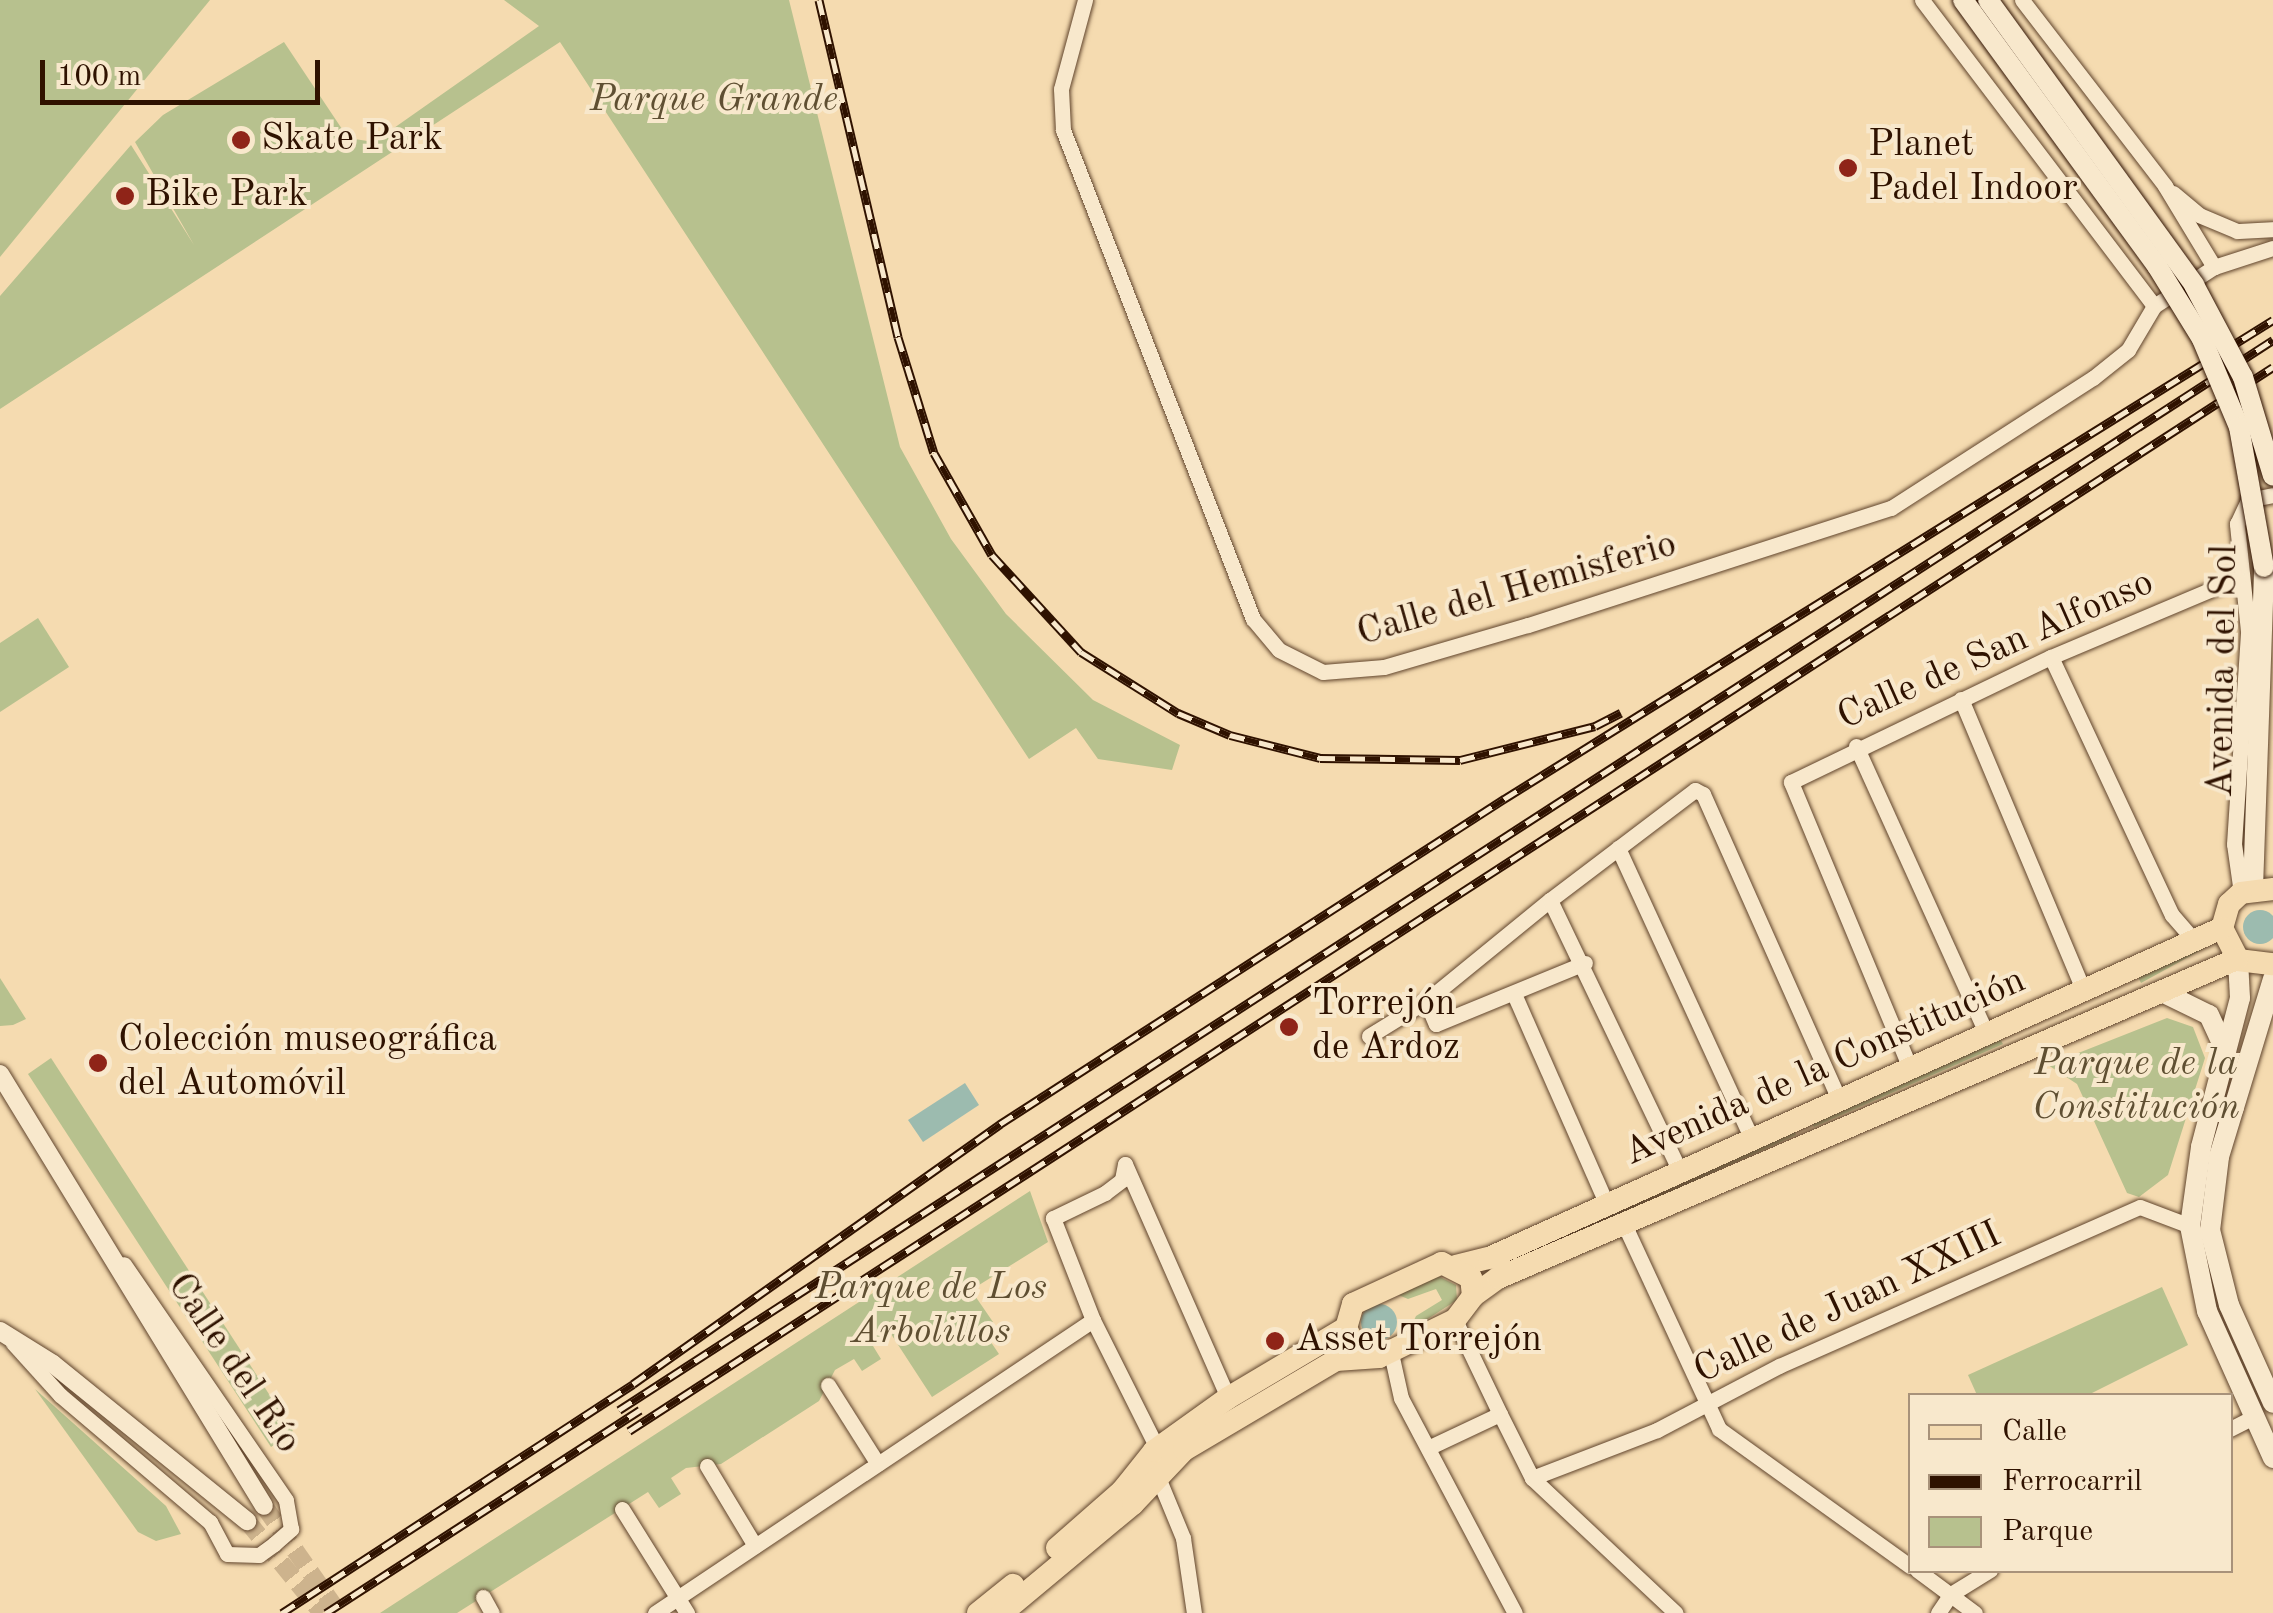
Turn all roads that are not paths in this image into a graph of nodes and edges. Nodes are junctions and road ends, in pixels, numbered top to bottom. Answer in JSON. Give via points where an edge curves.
{"nodes":[{"id":1,"x":1085,"y":0,"type":"edge"},
{"id":2,"x":1922,"y":0,"type":"edge"},
{"id":3,"x":1963,"y":0,"type":"edge"},
{"id":4,"x":1988,"y":0,"type":"edge"},
{"id":5,"x":2022,"y":0,"type":"edge"},
{"id":6,"x":2164,"y":186,"type":"junction"},
{"id":7,"x":2273,"y":229,"type":"edge"},
{"id":8,"x":2273,"y":248,"type":"edge"},
{"id":9,"x":2214,"y":267,"type":"junction"},
{"id":10,"x":2154,"y":306,"type":"junction"},
{"id":11,"x":2273,"y":476,"type":"edge"},
{"id":12,"x":2273,"y":495,"type":"edge"},
{"id":13,"x":2238,"y":578,"type":"junction"},
{"id":14,"x":2051,"y":658,"type":"junction"},
{"id":15,"x":1961,"y":699,"type":"junction"},
{"id":16,"x":1856,"y":746,"type":"junction"},
{"id":17,"x":1618,"y":848,"type":"junction"},
{"id":18,"x":2256,"y":890,"type":"edge"},
{"id":19,"x":1550,"y":900,"type":"junction"},
{"id":20,"x":2222,"y":928,"type":"junction"},
{"id":21,"x":2194,"y":940,"type":"junction"},
{"id":22,"x":2238,"y":959,"type":"junction"},
{"id":23,"x":1585,"y":963,"type":"junction"},
{"id":24,"x":2273,"y":964,"type":"edge"},
{"id":25,"x":2273,"y":978,"type":"edge"},
{"id":26,"x":2083,"y":989,"type":"junction"},
{"id":27,"x":2162,"y":992,"type":"junction"},
{"id":28,"x":1514,"y":994,"type":"junction"},
{"id":29,"x":1426,"y":1000,"type":"junction"},
{"id":30,"x":1986,"y":1033,"type":"junction"},
{"id":31,"x":1369,"y":1036,"type":"dead end"},
{"id":32,"x":2227,"y":1054,"type":"junction"},
{"id":33,"x":1910,"y":1068,"type":"junction"},
{"id":34,"x":0,"y":1074,"type":"edge"},
{"id":35,"x":1839,"y":1100,"type":"junction"},
{"id":36,"x":1752,"y":1139,"type":"junction"},
{"id":37,"x":1680,"y":1172,"type":"junction"},
{"id":38,"x":1607,"y":1204,"type":"junction"},
{"id":39,"x":92,"y":1224,"type":"junction"},
{"id":40,"x":1624,"y":1224,"type":"junction"},
{"id":41,"x":2190,"y":1226,"type":"junction"},
{"id":42,"x":1456,"y":1266,"type":"junction"},
{"id":43,"x":1473,"y":1296,"type":"junction"},
{"id":44,"x":1092,"y":1320,"type":"junction"},
{"id":45,"x":1455,"y":1320,"type":"junction"},
{"id":46,"x":1346,"y":1328,"type":"junction"},
{"id":47,"x":4,"y":1334,"type":"edge"},
{"id":48,"x":1391,"y":1352,"type":"junction"},
{"id":49,"x":1359,"y":1354,"type":"junction"},
{"id":50,"x":828,"y":1385,"type":"dead end"},
{"id":51,"x":1228,"y":1398,"type":"junction"},
{"id":52,"x":2273,"y":1403,"type":"edge"},
{"id":53,"x":1705,"y":1405,"type":"junction"},
{"id":54,"x":1500,"y":1414,"type":"junction"},
{"id":55,"x":2254,"y":1417,"type":"junction"},
{"id":56,"x":2233,"y":1428,"type":"edge"},
{"id":57,"x":1432,"y":1446,"type":"junction"},
{"id":58,"x":2273,"y":1458,"type":"edge"},
{"id":59,"x":1156,"y":1462,"type":"junction"},
{"id":60,"x":878,"y":1464,"type":"junction"},
{"id":61,"x":707,"y":1466,"type":"dead end"},
{"id":62,"x":1532,"y":1478,"type":"junction"},
{"id":63,"x":264,"y":1506,"type":"tunnel mouth"},
{"id":64,"x":622,"y":1509,"type":"dead end"},
{"id":65,"x":247,"y":1521,"type":"tunnel mouth"},
{"id":66,"x":755,"y":1546,"type":"junction"},
{"id":67,"x":1908,"y":1565,"type":"edge"},
{"id":68,"x":1921,"y":1573,"type":"edge"},
{"id":69,"x":1985,"y":1573,"type":"edge"},
{"id":70,"x":1951,"y":1594,"type":"junction"},
{"id":71,"x":482,"y":1598,"type":"dead end"},
{"id":72,"x":677,"y":1598,"type":"junction"},
{"id":73,"x":492,"y":1613,"type":"edge"},
{"id":74,"x":655,"y":1613,"type":"edge"},
{"id":75,"x":686,"y":1613,"type":"edge"},
{"id":76,"x":978,"y":1613,"type":"edge"},
{"id":77,"x":1002,"y":1613,"type":"edge"},
{"id":78,"x":1194,"y":1613,"type":"edge"},
{"id":79,"x":1515,"y":1613,"type":"edge"},
{"id":80,"x":1676,"y":1613,"type":"edge"},
{"id":81,"x":1938,"y":1613,"type":"edge"},
{"id":82,"x":1975,"y":1613,"type":"edge"}],
"edges":[{"from":1,"to":10,"type":"street","name":"Calle del Hemisferio","via":[[1061,90],[1064,130],[1253,619],[1279,650],[1323,672],[1384,667],[1492,636],[1891,508],[2093,378],[2128,350]]},
{"from":2,"to":10,"type":"street"},
{"from":3,"to":18,"type":"main road","name":"Avenida del Sol","bridge":true,"via":[[2177,294],[2239,427],[2264,567]]},
{"from":4,"to":11,"type":"main road","bridge":true,"via":[[2194,285],[2243,377]]},
{"from":5,"to":6,"type":"street"},
{"from":6,"to":7,"type":"street","via":[[2199,215],[2237,231]]},
{"from":6,"to":9,"type":"street"},
{"from":8,"to":9,"type":"street"},
{"from":9,"to":10,"type":"street"},
{"from":12,"to":13,"type":"street","via":[[2248,500],[2239,510]]},
{"from":13,"to":14,"type":"street","name":"Calle de San Alfonso"},
{"from":13,"to":18,"type":"street","via":[[2248,631],[2234,844]]},
{"from":14,"to":15,"type":"street","name":"Calle de San Alfonso"},
{"from":14,"to":21,"type":"street","via":[[2172,915]]},
{"from":15,"to":16,"type":"street","name":"Calle de San Alfonso"},
{"from":15,"to":26,"type":"street"},
{"from":16,"to":30,"type":"street"},
{"from":16,"to":33,"type":"street","name":"Calle de San Alfonso","via":[[1800,774],[1792,792]]},
{"from":17,"to":19,"type":"street"},
{"from":17,"to":35,"type":"street","via":[[1695,790],[1703,794]]},
{"from":17,"to":36,"type":"street"},
{"from":18,"to":20,"type":"main road","via":[[2229,904]]},
{"from":19,"to":23,"type":"street"},
{"from":19,"to":29,"type":"street"},
{"from":20,"to":21,"type":"main road","name":"Avenida de la Constitución"},
{"from":20,"to":22,"type":"main road"},
{"from":21,"to":26,"type":"main road","name":"Avenida de la Constitución"},
{"from":22,"to":24,"type":"main road"},
{"from":22,"to":27,"type":"main road","name":"Avenida de la Constitución"},
{"from":22,"to":32,"type":"main road","via":[[2240,998]]},
{"from":23,"to":28,"type":"street"},
{"from":23,"to":37,"type":"street"},
{"from":25,"to":52,"type":"main road","via":[[2219,1157],[2210,1230],[2229,1304]]},
{"from":26,"to":30,"type":"main road","name":"Avenida de la Constitución"},
{"from":27,"to":32,"type":"main road","via":[[2209,1015]]},
{"from":27,"to":40,"type":"main road","name":"Avenida de la Constitución"},
{"from":28,"to":29,"type":"street","via":[[1436,1024]]},
{"from":28,"to":38,"type":"street"},
{"from":29,"to":31,"type":"street"},
{"from":30,"to":33,"type":"main road","name":"Avenida de la Constitución"},
{"from":32,"to":41,"type":"main road","via":[[2201,1147]]},
{"from":33,"to":35,"type":"main road","name":"Avenida de la Constitución"},
{"from":34,"to":39,"type":"street","name":"Calle del Río"},
{"from":35,"to":36,"type":"main road","name":"Avenida de la Constitución"},
{"from":36,"to":37,"type":"main road","name":"Avenida de la Constitución"},
{"from":37,"to":38,"type":"main road","name":"Avenida de la Constitución"},
{"from":38,"to":42,"type":"main road","name":"Avenida de la Constitución","via":[[1489,1258]]},
{"from":39,"to":47,"type":"street","name":"Calle del Río","via":[[286,1500],[291,1529],[259,1555],[227,1554],[210,1522],[60,1395]]},
{"from":39,"to":63,"type":"street","name":"Calle del Río"},
{"from":40,"to":43,"type":"main road","name":"Avenida de la Constitución","via":[[1498,1278]]},
{"from":40,"to":53,"type":"street"},
{"from":41,"to":53,"type":"street","name":"Calle de Juan XXIII","via":[[2140,1207]]},
{"from":41,"to":55,"type":"main road","via":[[2207,1311]]},
{"from":42,"to":43,"type":"main road","via":[[1471,1278]]},
{"from":42,"to":46,"type":"main road","name":"Avenida de la Constitución","via":[[1427,1267],[1353,1304]]},
{"from":43,"to":45,"type":"main road"},
{"from":44,"to":51,"type":"street","via":[[1054,1218],[1113,1187],[1125,1164]]},
{"from":44,"to":59,"type":"street"},
{"from":44,"to":60,"type":"street"},
{"from":45,"to":48,"type":"main road"},
{"from":45,"to":54,"type":"street"},
{"from":46,"to":49,"type":"main road"},
{"from":46,"to":51,"type":"main road"},
{"from":47,"to":65,"type":"street","via":[[53,1364]]},
{"from":48,"to":49,"type":"main road"},
{"from":48,"to":57,"type":"street","via":[[1401,1398]]},
{"from":49,"to":59,"type":"main road","via":[[1336,1360]]},
{"from":50,"to":60,"type":"street"},
{"from":51,"to":59,"type":"main road"},
{"from":53,"to":62,"type":"street","name":"Calle de Juan XXIII"},
{"from":53,"to":67,"type":"street","via":[[1719,1429]]},
{"from":54,"to":57,"type":"street"},
{"from":54,"to":62,"type":"street"},
{"from":55,"to":56,"type":"street"},
{"from":55,"to":58,"type":"main road"},
{"from":57,"to":79,"type":"street","via":[[1462,1522]]},
{"from":59,"to":76,"type":"main road"},
{"from":59,"to":77,"type":"main road","via":[[1133,1504]]},
{"from":59,"to":78,"type":"street","via":[[1184,1538]]},
{"from":60,"to":66,"type":"street"},
{"from":61,"to":66,"type":"street"},
{"from":62,"to":80,"type":"street"},
{"from":64,"to":72,"type":"street"},
{"from":66,"to":72,"type":"street"},
{"from":68,"to":70,"type":"street"},
{"from":69,"to":70,"type":"street"},
{"from":70,"to":81,"type":"street"},
{"from":70,"to":82,"type":"street"},
{"from":71,"to":73,"type":"street"},
{"from":72,"to":74,"type":"street"},
{"from":72,"to":75,"type":"street"}]}
